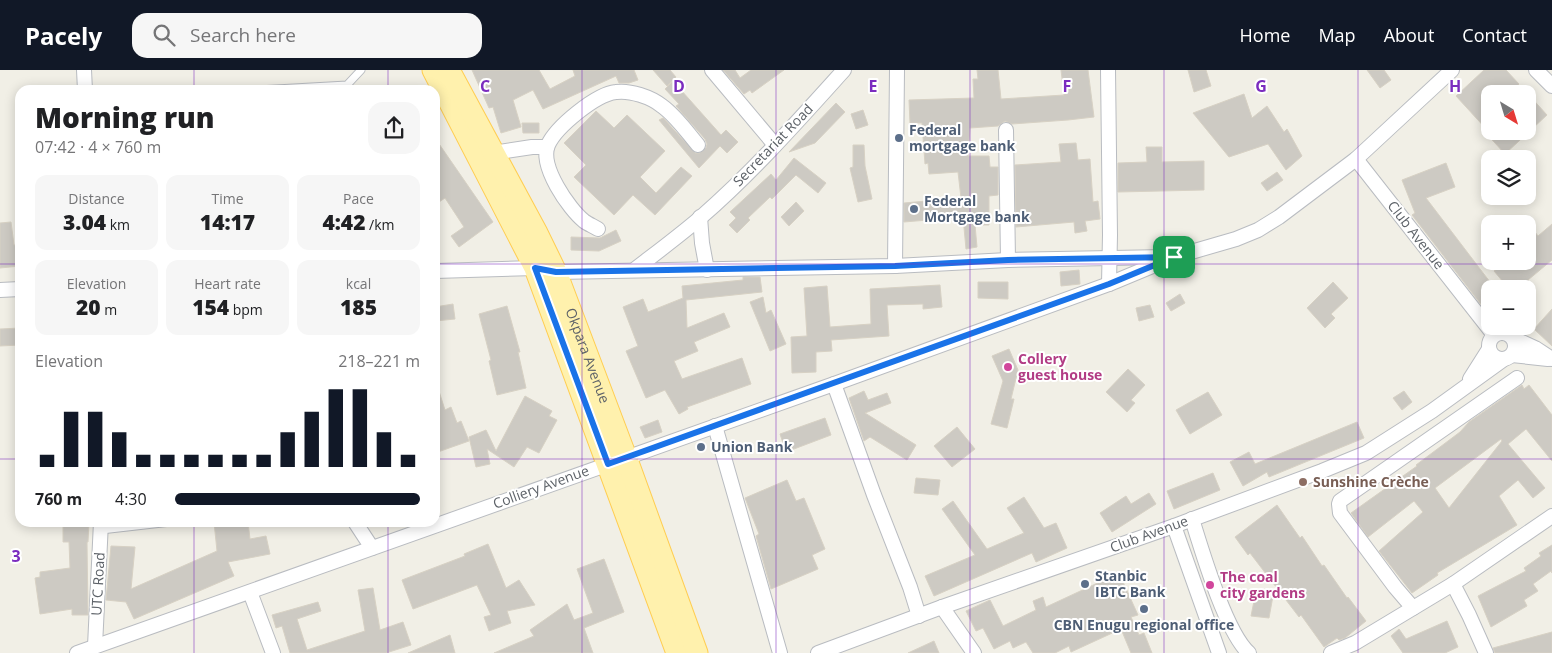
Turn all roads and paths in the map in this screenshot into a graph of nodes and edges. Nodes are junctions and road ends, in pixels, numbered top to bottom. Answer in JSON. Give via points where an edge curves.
{"nodes":[{"id":1,"x":84,"y":70,"type":"edge"},
{"id":2,"x":362,"y":70,"type":"edge"},
{"id":3,"x":433,"y":70,"type":"edge"},
{"id":4,"x":449,"y":70,"type":"edge"},
{"id":5,"x":712,"y":70,"type":"edge"},
{"id":6,"x":844,"y":70,"type":"edge"},
{"id":7,"x":897,"y":70,"type":"edge"},
{"id":8,"x":1108,"y":70,"type":"edge"},
{"id":9,"x":1452,"y":70,"type":"edge"},
{"id":10,"x":1536,"y":70,"type":"edge"},
{"id":11,"x":86,"y":85,"type":"edge"},
{"id":12,"x":347,"y":85,"type":"edge"},
{"id":13,"x":1552,"y":86,"type":"edge"},
{"id":14,"x":1006,"y":130,"type":"dead end"},
{"id":15,"x":775,"y":145,"type":"junction"},
{"id":16,"x":547,"y":146,"type":"junction"},
{"id":17,"x":698,"y":146,"type":"dead end"},
{"id":18,"x":493,"y":153,"type":"junction"},
{"id":19,"x":1356,"y":159,"type":"junction"},
{"id":20,"x":700,"y":217,"type":"junction"},
{"id":21,"x":598,"y":229,"type":"dead end"},
{"id":22,"x":1174,"y":257,"type":"junction"},
{"id":23,"x":1110,"y":258,"type":"junction"},
{"id":24,"x":1008,"y":260,"type":"junction"},
{"id":25,"x":895,"y":266,"type":"junction"},
{"id":26,"x":545,"y":270,"type":"junction"},
{"id":27,"x":634,"y":270,"type":"junction"},
{"id":28,"x":706,"y":270,"type":"junction"},
{"id":29,"x":440,"y":271,"type":"edge"},
{"id":30,"x":1109,"y":284,"type":"junction"},
{"id":31,"x":15,"y":289,"type":"edge"},
{"id":32,"x":0,"y":290,"type":"edge"},
{"id":33,"x":1481,"y":318,"type":"edge"},
{"id":34,"x":1494,"y":335,"type":"edge"},
{"id":35,"x":1508,"y":335,"type":"edge"},
{"id":36,"x":1513,"y":338,"type":"junction"},
{"id":37,"x":1489,"y":348,"type":"junction"},
{"id":38,"x":1508,"y":357,"type":"junction"},
{"id":39,"x":1552,"y":359,"type":"edge"},
{"id":40,"x":1516,"y":378,"type":"dead end"},
{"id":41,"x":834,"y":384,"type":"junction"},
{"id":42,"x":1466,"y":386,"type":"junction"},
{"id":43,"x":715,"y":426,"type":"junction"},
{"id":44,"x":617,"y":460,"type":"junction"},
{"id":45,"x":1552,"y":516,"type":"edge"},
{"id":46,"x":1192,"y":519,"type":"junction"},
{"id":47,"x":440,"y":524,"type":"edge"},
{"id":48,"x":1174,"y":526,"type":"junction"},
{"id":49,"x":101,"y":527,"type":"edge"},
{"id":50,"x":358,"y":527,"type":"edge"},
{"id":51,"x":430,"y":527,"type":"edge"},
{"id":52,"x":372,"y":548,"type":"junction"},
{"id":53,"x":1453,"y":584,"type":"junction"},
{"id":54,"x":250,"y":592,"type":"junction"},
{"id":55,"x":942,"y":607,"type":"junction"},
{"id":56,"x":1413,"y":608,"type":"junction"},
{"id":57,"x":919,"y":616,"type":"junction"},
{"id":58,"x":95,"y":646,"type":"junction"},
{"id":59,"x":1337,"y":652,"type":"edge"},
{"id":60,"x":77,"y":653,"type":"edge"},
{"id":61,"x":273,"y":653,"type":"edge"},
{"id":62,"x":677,"y":653,"type":"edge"},
{"id":63,"x":697,"y":653,"type":"edge"},
{"id":64,"x":780,"y":653,"type":"edge"},
{"id":65,"x":818,"y":653,"type":"edge"},
{"id":66,"x":974,"y":653,"type":"edge"},
{"id":67,"x":1219,"y":653,"type":"edge"},
{"id":68,"x":1249,"y":653,"type":"edge"},
{"id":69,"x":1486,"y":653,"type":"edge"}],
"edges":[{"from":1,"to":11,"type":"street"},
{"from":2,"to":12,"type":"lane"},
{"from":3,"to":26,"type":"main road","name":"Okpara Avenue"},
{"from":4,"to":18,"type":"main road","name":"Okpara Avenue"},
{"from":5,"to":15,"type":"street"},
{"from":6,"to":15,"type":"street","name":"Secretariat Road"},
{"from":7,"to":25,"type":"street"},
{"from":8,"to":23,"type":"street"},
{"from":9,"to":19,"type":"street"},
{"from":10,"to":13,"type":"street"},
{"from":14,"to":24,"type":"street"},
{"from":15,"to":20,"type":"street","name":"Secretariat Road"},
{"from":16,"to":17,"type":"street","via":[[584,107],[616,92],[634,94],[662,106]]},
{"from":16,"to":18,"type":"street"},
{"from":16,"to":21,"type":"street","via":[[550,169],[563,196],[585,222]]},
{"from":18,"to":26,"type":"main road","name":"Okpara Avenue","via":[[537,233]]},
{"from":19,"to":22,"type":"street","via":[[1258,230]]},
{"from":19,"to":33,"type":"street","name":"Club Avenue"},
{"from":20,"to":27,"type":"street","name":"Secretariat Road"},
{"from":20,"to":28,"type":"street"},
{"from":22,"to":23,"type":"street"},
{"from":22,"to":30,"type":"street","name":"Colliery Avenue"},
{"from":23,"to":24,"type":"street"},
{"from":23,"to":30,"type":"street"},
{"from":24,"to":25,"type":"street"},
{"from":25,"to":28,"type":"street"},
{"from":26,"to":27,"type":"street"},
{"from":26,"to":29,"type":"street"},
{"from":26,"to":44,"type":"main road","name":"Okpara Avenue"},
{"from":27,"to":28,"type":"street"},
{"from":30,"to":41,"type":"street","name":"Colliery Avenue"},
{"from":31,"to":32,"type":"street"},
{"from":34,"to":37,"type":"street","name":"Club Avenue"},
{"from":35,"to":36,"type":"street"},
{"from":36,"to":38,"type":"street","via":[[1515,350]]},
{"from":36,"to":39,"type":"street"},
{"from":37,"to":38,"type":"street","via":[[1493,356]]},
{"from":37,"to":42,"type":"street","name":"Club Avenue"},
{"from":38,"to":39,"type":"street"},
{"from":38,"to":42,"type":"street","name":"Club Avenue"},
{"from":40,"to":56,"type":"street","via":[[1338,504],[1340,513]]},
{"from":41,"to":43,"type":"street","name":"Colliery Avenue"},
{"from":41,"to":57,"type":"street"},
{"from":42,"to":46,"type":"street","name":"Club Avenue","via":[[1366,453]]},
{"from":43,"to":44,"type":"street","name":"Colliery Avenue"},
{"from":43,"to":64,"type":"street"},
{"from":44,"to":47,"type":"street","name":"Colliery Avenue"},
{"from":44,"to":62,"type":"main road","name":"Okpara Avenue"},
{"from":44,"to":63,"type":"main road","name":"Okpara Avenue"},
{"from":45,"to":53,"type":"street"},
{"from":46,"to":48,"type":"street","name":"Club Avenue"},
{"from":46,"to":68,"type":"street","via":[[1221,601],[1238,640]]},
{"from":48,"to":55,"type":"street","name":"Club Avenue"},
{"from":48,"to":67,"type":"street"},
{"from":49,"to":58,"type":"street","name":"UTC Road"},
{"from":50,"to":52,"type":"street"},
{"from":51,"to":52,"type":"street","name":"Colliery Avenue"},
{"from":52,"to":54,"type":"street","name":"Colliery Avenue"},
{"from":53,"to":56,"type":"street"},
{"from":53,"to":69,"type":"street"},
{"from":54,"to":58,"type":"street","name":"Colliery Avenue"},
{"from":54,"to":61,"type":"street"},
{"from":55,"to":57,"type":"street","name":"Club Avenue"},
{"from":55,"to":66,"type":"street"},
{"from":56,"to":59,"type":"street"},
{"from":57,"to":65,"type":"street","name":"Club Avenue"},
{"from":58,"to":60,"type":"street","name":"Colliery Avenue"}]}
